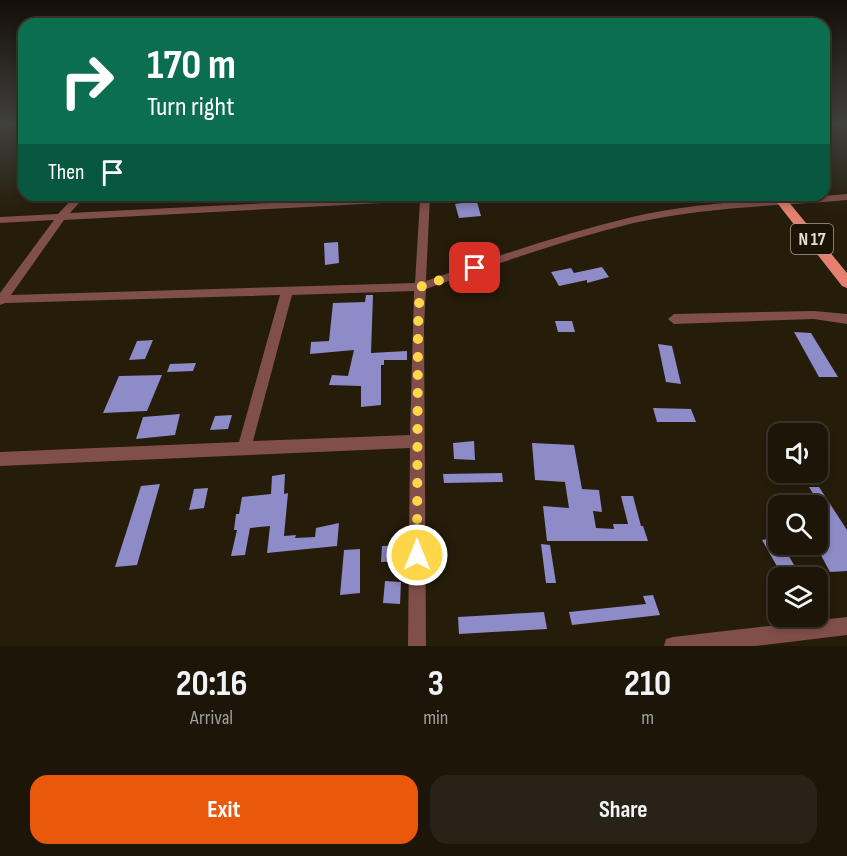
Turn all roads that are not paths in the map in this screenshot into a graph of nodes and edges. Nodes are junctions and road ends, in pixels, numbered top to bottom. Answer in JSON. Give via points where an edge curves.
{"nodes":[{"id":1,"x":830,"y":198,"type":"edge"},
{"id":2,"x":847,"y":198,"type":"edge"},
{"id":3,"x":76,"y":201,"type":"edge"},
{"id":4,"x":289,"y":201,"type":"edge"},
{"id":5,"x":425,"y":201,"type":"edge"},
{"id":6,"x":766,"y":201,"type":"edge"},
{"id":7,"x":783,"y":201,"type":"edge"},
{"id":8,"x":61,"y":217,"type":"junction"},
{"id":9,"x":0,"y":220,"type":"edge"},
{"id":10,"x":847,"y":283,"type":"edge"},
{"id":11,"x":420,"y":287,"type":"junction"},
{"id":12,"x":287,"y":291,"type":"junction"},
{"id":13,"x":1,"y":300,"type":"edge"},
{"id":14,"x":674,"y":318,"type":"dead end"},
{"id":15,"x":847,"y":319,"type":"edge"},
{"id":16,"x":417,"y":441,"type":"junction"},
{"id":17,"x":244,"y":449,"type":"junction"},
{"id":18,"x":0,"y":459,"type":"edge"},
{"id":19,"x":847,"y":626,"type":"edge"},
{"id":20,"x":417,"y":646,"type":"edge"},
{"id":21,"x":673,"y":646,"type":"edge"}],
"edges":[{"from":1,"to":2,"type":"street"},
{"from":3,"to":8,"type":"street"},
{"from":4,"to":8,"type":"street"},
{"from":5,"to":11,"type":"street"},
{"from":6,"to":11,"type":"street","via":[[634,220],[511,255]]},
{"from":7,"to":10,"type":"main road","number":"N 17"},
{"from":8,"to":9,"type":"street"},
{"from":8,"to":13,"type":"street"},
{"from":11,"to":12,"type":"street"},
{"from":11,"to":16,"type":"street"},
{"from":12,"to":13,"type":"street"},
{"from":12,"to":17,"type":"street"},
{"from":14,"to":15,"type":"street","via":[[814,315]]},
{"from":16,"to":17,"type":"street"},
{"from":16,"to":20,"type":"street"},
{"from":17,"to":18,"type":"street"},
{"from":19,"to":21,"type":"street"}]}
